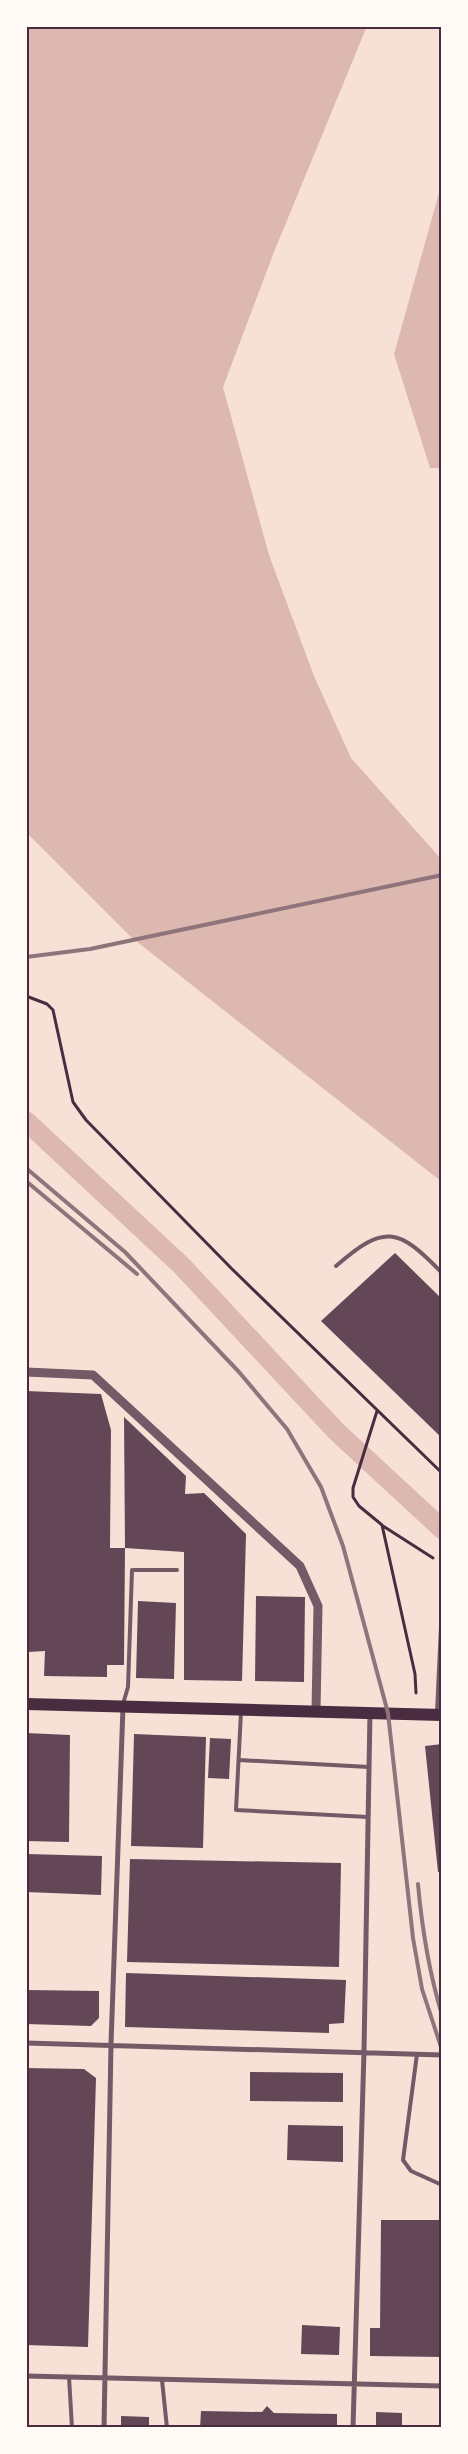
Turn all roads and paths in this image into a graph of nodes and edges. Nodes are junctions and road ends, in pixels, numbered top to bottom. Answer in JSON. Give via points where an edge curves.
{"nodes":[{"id":1,"x":26,"y":996,"type":"edge"},
{"id":2,"x":336,"y":1266,"type":"dead end"},
{"id":3,"x":442,"y":1273,"type":"edge"},
{"id":4,"x":26,"y":1372,"type":"edge"},
{"id":5,"x":377,"y":1411,"type":"junction"},
{"id":6,"x":442,"y":1473,"type":"edge"},
{"id":7,"x":382,"y":1525,"type":"junction"},
{"id":8,"x":432,"y":1558,"type":"dead end"},
{"id":9,"x":178,"y":1570,"type":"dead end"},
{"id":10,"x":442,"y":1605,"type":"edge"},
{"id":11,"x":416,"y":1693,"type":"dead end"},
{"id":12,"x":26,"y":1704,"type":"edge"},
{"id":13,"x":123,"y":1706,"type":"junction"},
{"id":14,"x":242,"y":1709,"type":"junction"},
{"id":15,"x":316,"y":1710,"type":"junction"},
{"id":16,"x":370,"y":1713,"type":"junction"},
{"id":17,"x":439,"y":1715,"type":"edge"},
{"id":18,"x":239,"y":1760,"type":"junction"},
{"id":19,"x":369,"y":1768,"type":"junction"},
{"id":20,"x":368,"y":1817,"type":"junction"},
{"id":21,"x":26,"y":2043,"type":"edge"},
{"id":22,"x":110,"y":2044,"type":"junction"},
{"id":23,"x":364,"y":2051,"type":"junction"},
{"id":24,"x":417,"y":2054,"type":"junction"},
{"id":25,"x":442,"y":2055,"type":"edge"},
{"id":26,"x":442,"y":2185,"type":"edge"},
{"id":27,"x":26,"y":2376,"type":"edge"},
{"id":28,"x":69,"y":2378,"type":"junction"},
{"id":29,"x":105,"y":2378,"type":"junction"},
{"id":30,"x":162,"y":2380,"type":"junction"},
{"id":31,"x":354,"y":2383,"type":"junction"},
{"id":32,"x":442,"y":2386,"type":"edge"},
{"id":33,"x":72,"y":2428,"type":"edge"},
{"id":34,"x":104,"y":2428,"type":"edge"},
{"id":35,"x":167,"y":2428,"type":"edge"},
{"id":36,"x":353,"y":2428,"type":"edge"}],
"edges":[{"from":1,"to":5,"type":"path","via":[[47,1004],[53,1010],[73,1102],[86,1120]]},
{"from":2,"to":3,"type":"lane","via":[[360,1246],[377,1237],[390,1236],[418,1248]]},
{"from":4,"to":15,"type":"street","via":[[93,1375],[300,1566],[318,1606]]},
{"from":5,"to":6,"type":"path"},
{"from":5,"to":7,"type":"path","via":[[353,1497]]},
{"from":7,"to":8,"type":"path"},
{"from":7,"to":11,"type":"path","via":[[415,1674]]},
{"from":9,"to":13,"type":"lane","via":[[132,1570],[128,1687]]},
{"from":10,"to":17,"type":"lane"},
{"from":12,"to":13,"type":"main road"},
{"from":13,"to":14,"type":"main road"},
{"from":13,"to":22,"type":"street"},
{"from":14,"to":15,"type":"main road"},
{"from":14,"to":18,"type":"lane"},
{"from":15,"to":16,"type":"main road"},
{"from":16,"to":17,"type":"main road"},
{"from":16,"to":19,"type":"street"},
{"from":18,"to":19,"type":"lane"},
{"from":18,"to":20,"type":"lane","via":[[236,1810]]},
{"from":19,"to":20,"type":"street"},
{"from":20,"to":23,"type":"street"},
{"from":21,"to":22,"type":"street"},
{"from":22,"to":23,"type":"street"},
{"from":22,"to":29,"type":"street"},
{"from":23,"to":24,"type":"street"},
{"from":23,"to":31,"type":"street"},
{"from":24,"to":25,"type":"street"},
{"from":24,"to":26,"type":"lane","via":[[403,2160],[411,2171]]},
{"from":27,"to":28,"type":"street"},
{"from":28,"to":29,"type":"street"},
{"from":28,"to":33,"type":"lane"},
{"from":29,"to":30,"type":"street"},
{"from":29,"to":34,"type":"street"},
{"from":30,"to":31,"type":"street"},
{"from":30,"to":35,"type":"lane"},
{"from":31,"to":32,"type":"street"},
{"from":31,"to":36,"type":"street"}]}
